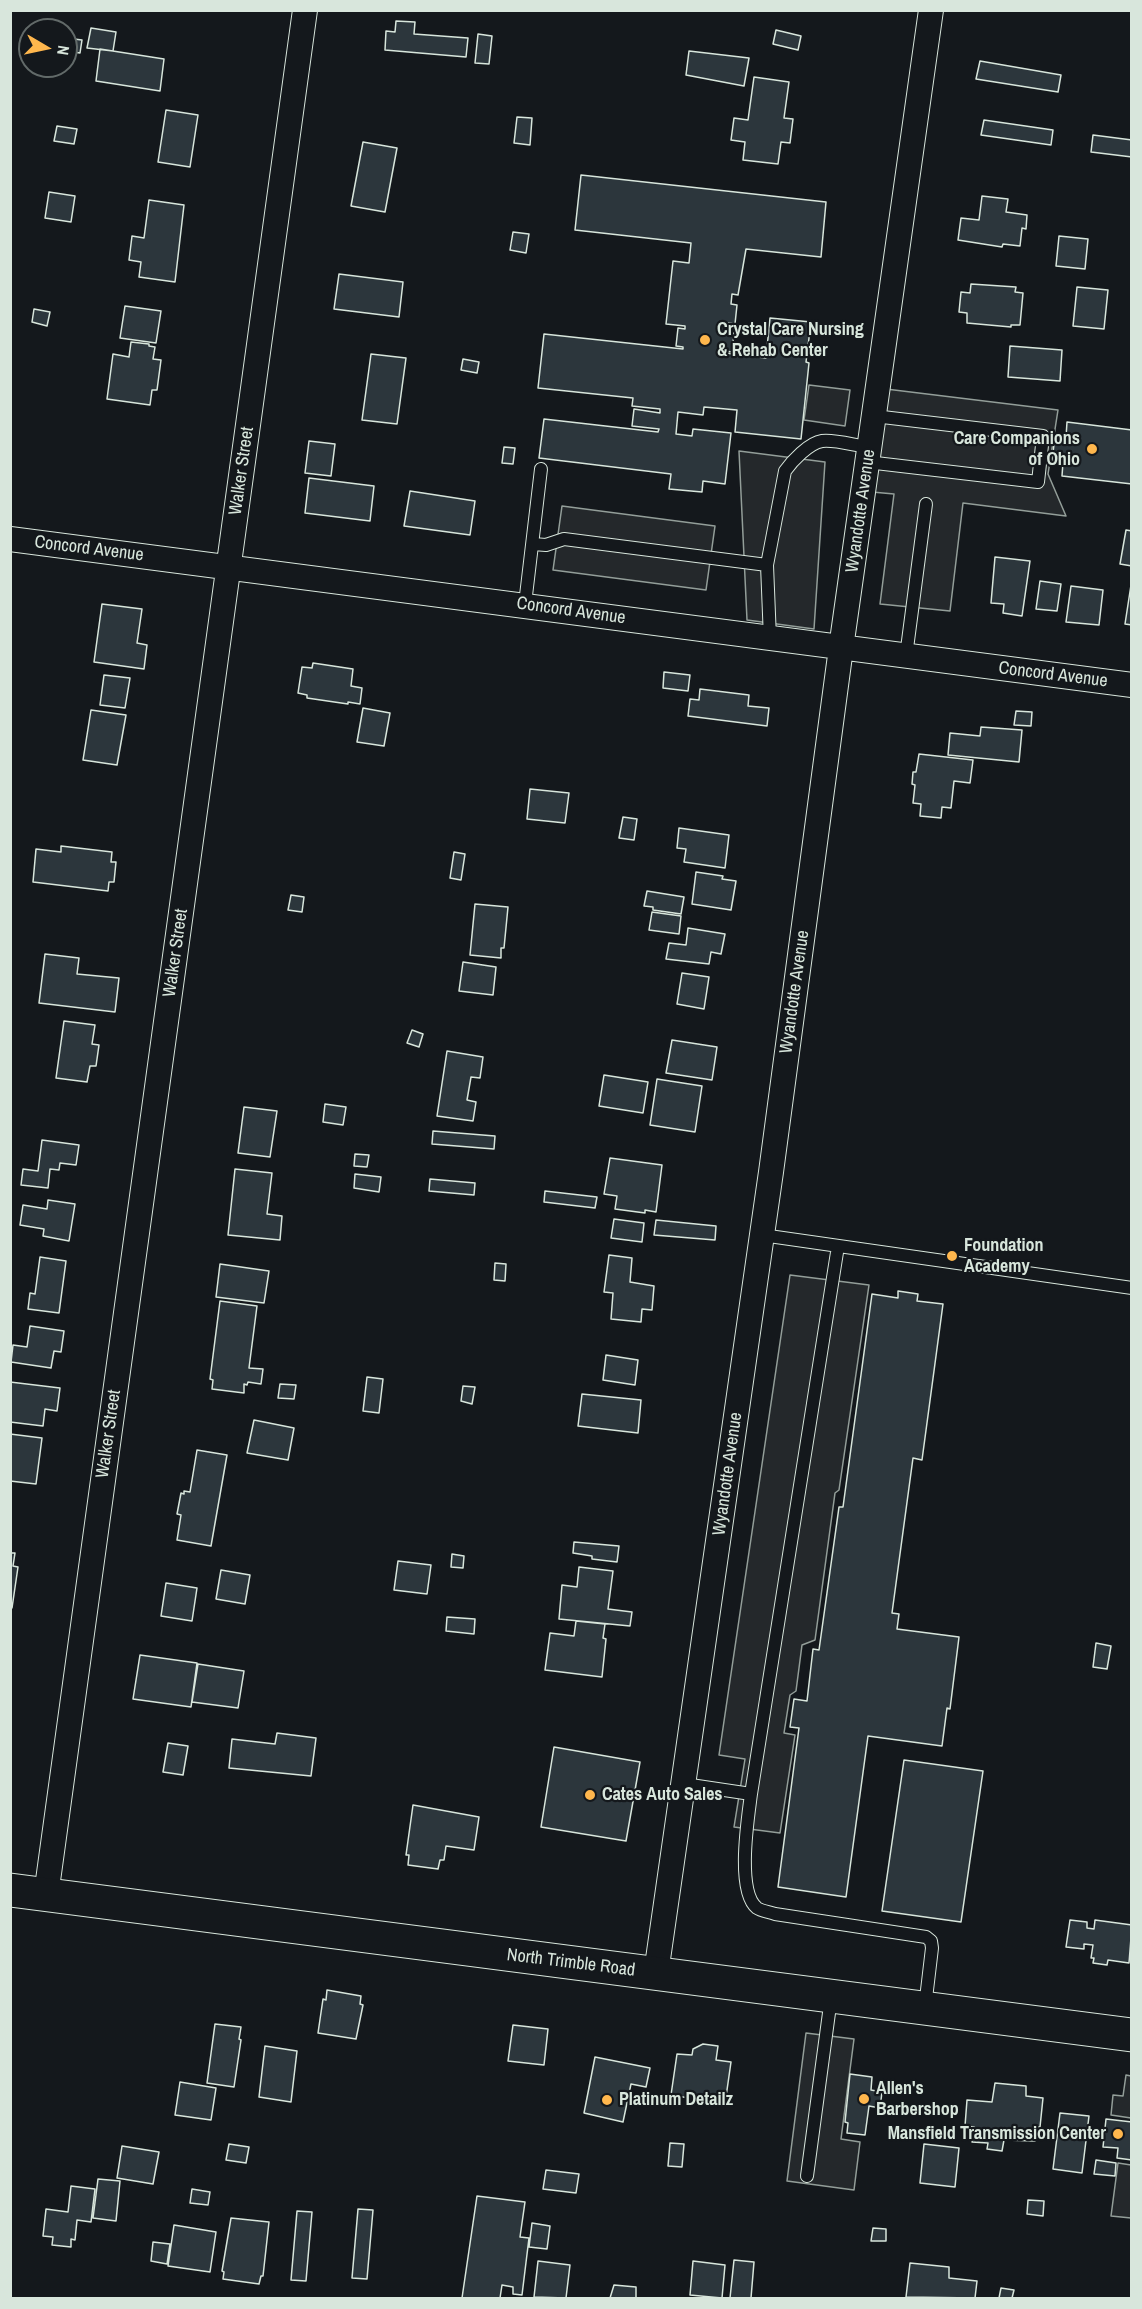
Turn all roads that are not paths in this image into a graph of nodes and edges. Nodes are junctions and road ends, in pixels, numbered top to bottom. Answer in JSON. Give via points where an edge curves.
{"nodes":[{"id":1,"x":305,"y":10,"type":"edge"},
{"id":2,"x":931,"y":10,"type":"edge"},
{"id":3,"x":874,"y":416,"type":"junction"},
{"id":4,"x":868,"y":455,"type":"junction"},
{"id":5,"x":541,"y":469,"type":"dead end"},
{"id":6,"x":926,"y":504,"type":"dead end"},
{"id":7,"x":10,"y":539,"type":"edge"},
{"id":8,"x":533,"y":544,"type":"junction"},
{"id":9,"x":767,"y":564,"type":"junction"},
{"id":10,"x":229,"y":566,"type":"junction"},
{"id":11,"x":525,"y":604,"type":"junction"},
{"id":12,"x":770,"y":639,"type":"junction"},
{"id":13,"x":841,"y":648,"type":"junction"},
{"id":14,"x":906,"y":656,"type":"junction"},
{"id":15,"x":1131,"y":685,"type":"edge"},
{"id":16,"x":762,"y":1235,"type":"junction"},
{"id":17,"x":838,"y":1246,"type":"junction"},
{"id":18,"x":1131,"y":1288,"type":"edge"},
{"id":19,"x":684,"y":1784,"type":"junction"},
{"id":20,"x":751,"y":1794,"type":"junction"},
{"id":21,"x":10,"y":1890,"type":"edge"},
{"id":22,"x":46,"y":1895,"type":"junction"},
{"id":23,"x":656,"y":1973,"type":"junction"},
{"id":24,"x":831,"y":1996,"type":"junction"},
{"id":25,"x":924,"y":2008,"type":"junction"},
{"id":26,"x":1131,"y":2035,"type":"edge"},
{"id":27,"x":807,"y":2176,"type":"dead end"}],
"edges":[{"from":1,"to":10,"type":"street","name":"Walker Street"},
{"from":2,"to":3,"type":"street","name":"Wyandotte Avenue"},
{"from":3,"to":4,"type":"street","name":"Wyandotte Avenue"},
{"from":3,"to":4,"type":"lane","via":[[1043,435],[1038,482]]},
{"from":4,"to":9,"type":"lane","via":[[822,441],[790,463],[785,471]]},
{"from":4,"to":13,"type":"street","name":"Wyandotte Avenue"},
{"from":5,"to":8,"type":"lane"},
{"from":6,"to":14,"type":"lane"},
{"from":7,"to":10,"type":"street","name":"Concord Avenue"},
{"from":8,"to":9,"type":"lane","via":[[546,545],[564,539]]},
{"from":8,"to":11,"type":"lane"},
{"from":9,"to":12,"type":"lane"},
{"from":10,"to":11,"type":"street","name":"Concord Avenue"},
{"from":10,"to":22,"type":"street","name":"Walker Street"},
{"from":11,"to":12,"type":"street","name":"Concord Avenue"},
{"from":12,"to":13,"type":"street","name":"Concord Avenue"},
{"from":13,"to":14,"type":"street","name":"Concord Avenue"},
{"from":13,"to":16,"type":"street","name":"Wyandotte Avenue"},
{"from":14,"to":15,"type":"street","name":"Concord Avenue"},
{"from":16,"to":17,"type":"lane"},
{"from":16,"to":19,"type":"street","name":"Wyandotte Avenue"},
{"from":17,"to":18,"type":"lane"},
{"from":17,"to":20,"type":"lane"},
{"from":19,"to":20,"type":"lane"},
{"from":19,"to":23,"type":"street","name":"Wyandotte Avenue"},
{"from":20,"to":25,"type":"lane","via":[[744,1846],[748,1894],[757,1908],[926,1937],[932,1948]]},
{"from":21,"to":22,"type":"main road","name":"North Trimble Road"},
{"from":22,"to":23,"type":"main road","name":"North Trimble Road"},
{"from":23,"to":24,"type":"main road","name":"North Trimble Road"},
{"from":24,"to":25,"type":"main road","name":"North Trimble Road"},
{"from":24,"to":27,"type":"lane"},
{"from":25,"to":26,"type":"main road","name":"North Trimble Road"}]}
